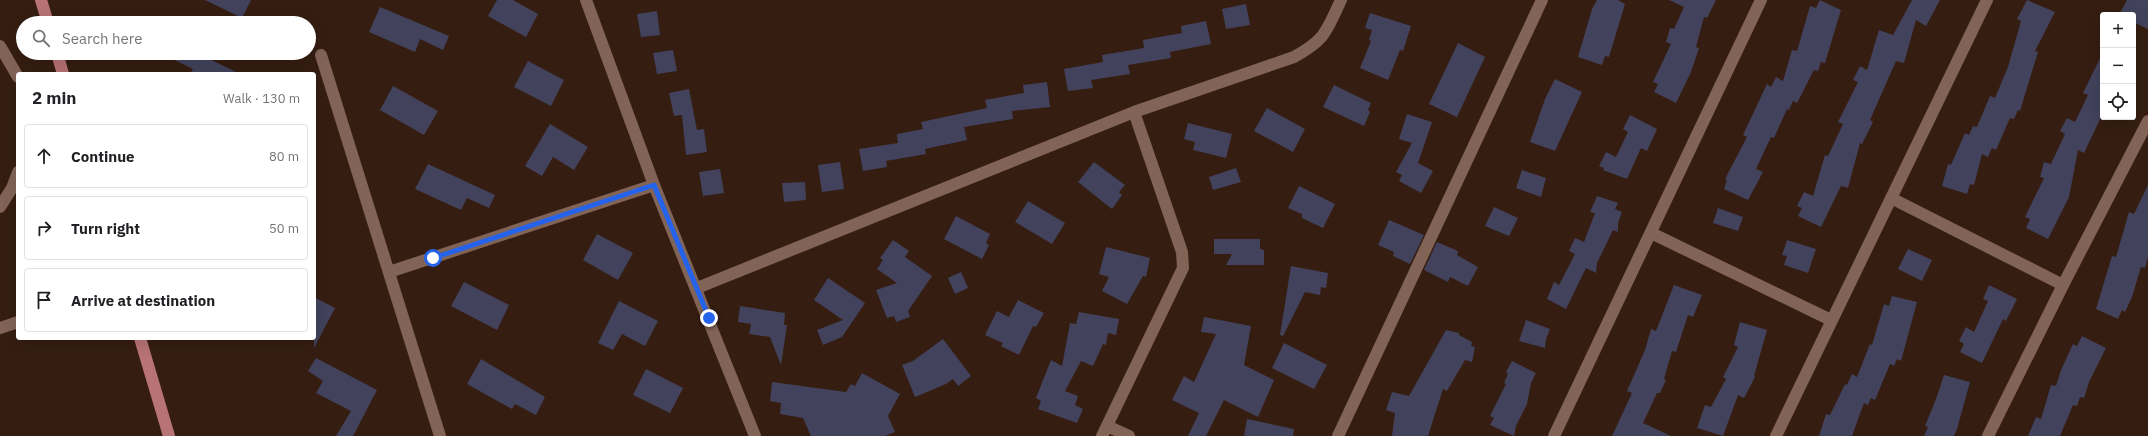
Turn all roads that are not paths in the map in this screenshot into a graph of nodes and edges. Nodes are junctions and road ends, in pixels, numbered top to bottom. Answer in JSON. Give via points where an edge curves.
{"nodes":[{"id":1,"x":41,"y":0,"type":"edge"},
{"id":2,"x":586,"y":0,"type":"edge"},
{"id":3,"x":1341,"y":0,"type":"edge"},
{"id":4,"x":1542,"y":0,"type":"edge"},
{"id":5,"x":1761,"y":0,"type":"edge"},
{"id":6,"x":1986,"y":0,"type":"edge"},
{"id":7,"x":46,"y":16,"type":"edge"},
{"id":8,"x":0,"y":46,"type":"edge"},
{"id":9,"x":321,"y":55,"type":"dead end"},
{"id":10,"x":59,"y":60,"type":"edge"},
{"id":11,"x":62,"y":72,"type":"edge"},
{"id":12,"x":16,"y":74,"type":"edge"},
{"id":13,"x":1134,"y":112,"type":"junction"},
{"id":14,"x":2148,"y":121,"type":"edge"},
{"id":15,"x":16,"y":177,"type":"edge"},
{"id":16,"x":654,"y":185,"type":"junction"},
{"id":17,"x":1891,"y":198,"type":"junction"},
{"id":18,"x":0,"y":207,"type":"edge"},
{"id":19,"x":1651,"y":233,"type":"junction"},
{"id":20,"x":389,"y":272,"type":"junction"},
{"id":21,"x":2063,"y":285,"type":"junction"},
{"id":22,"x":697,"y":288,"type":"junction"},
{"id":23,"x":1831,"y":320,"type":"junction"},
{"id":24,"x":16,"y":323,"type":"edge"},
{"id":25,"x":0,"y":328,"type":"edge"},
{"id":26,"x":141,"y":340,"type":"edge"},
{"id":27,"x":1105,"y":431,"type":"edge"},
{"id":28,"x":169,"y":436,"type":"edge"},
{"id":29,"x":440,"y":436,"type":"edge"},
{"id":30,"x":755,"y":436,"type":"edge"},
{"id":31,"x":1129,"y":436,"type":"edge"},
{"id":32,"x":1338,"y":436,"type":"edge"},
{"id":33,"x":1554,"y":436,"type":"edge"},
{"id":34,"x":1776,"y":436,"type":"edge"},
{"id":35,"x":1988,"y":436,"type":"edge"}],
"edges":[{"from":1,"to":7,"type":"main road"},
{"from":2,"to":16,"type":"street"},
{"from":3,"to":13,"type":"street","via":[[1324,36],[1306,50]]},
{"from":4,"to":32,"type":"street"},
{"from":5,"to":19,"type":"street"},
{"from":6,"to":17,"type":"street"},
{"from":8,"to":12,"type":"street"},
{"from":9,"to":20,"type":"street"},
{"from":10,"to":11,"type":"main road"},
{"from":13,"to":22,"type":"street"},
{"from":13,"to":27,"type":"street","via":[[1182,252],[1183,268]]},
{"from":14,"to":21,"type":"street"},
{"from":15,"to":18,"type":"street"},
{"from":16,"to":20,"type":"street"},
{"from":16,"to":22,"type":"street"},
{"from":17,"to":21,"type":"street"},
{"from":17,"to":23,"type":"street"},
{"from":19,"to":23,"type":"street"},
{"from":19,"to":33,"type":"street"},
{"from":20,"to":29,"type":"street"},
{"from":21,"to":35,"type":"street"},
{"from":22,"to":30,"type":"street"},
{"from":23,"to":34,"type":"street"},
{"from":24,"to":25,"type":"street"},
{"from":26,"to":28,"type":"main road"},
{"from":27,"to":31,"type":"street"}]}
